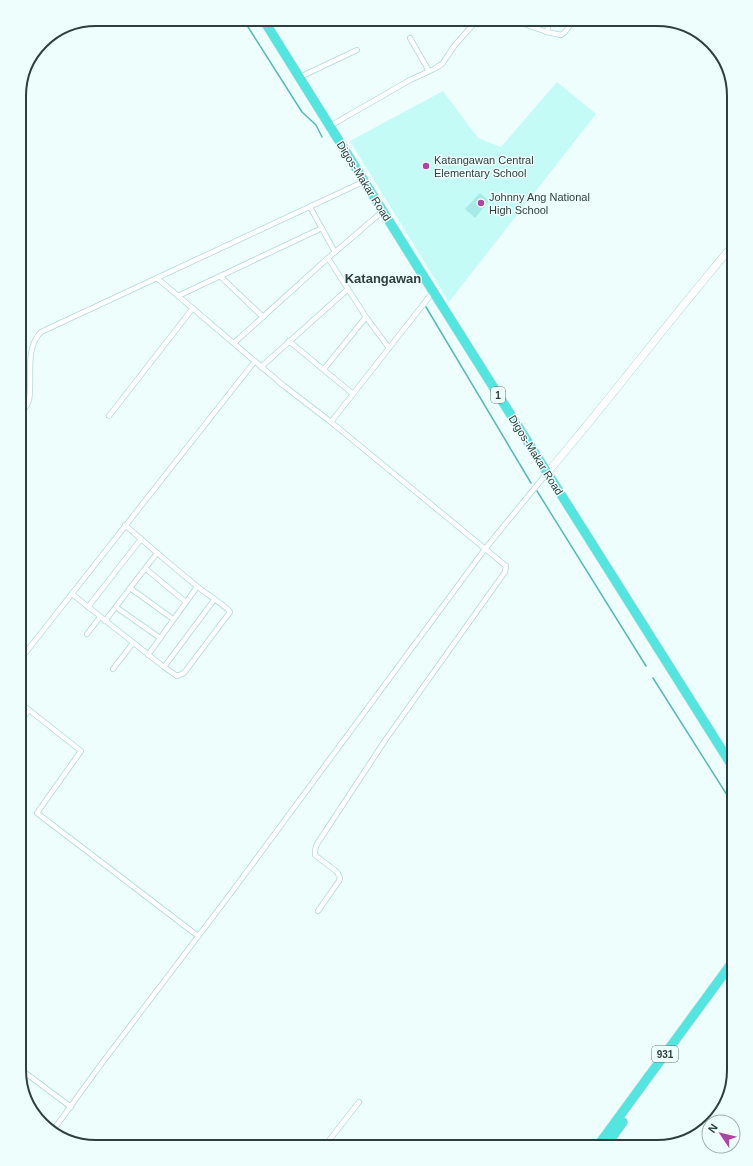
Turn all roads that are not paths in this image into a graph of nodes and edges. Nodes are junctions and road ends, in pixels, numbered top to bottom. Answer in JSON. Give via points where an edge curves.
{"nodes":[{"id":1,"x":267,"y":26,"type":"edge"},
{"id":2,"x":472,"y":26,"type":"edge"},
{"id":3,"x":531,"y":26,"type":"edge"},
{"id":4,"x":548,"y":26,"type":"edge"},
{"id":5,"x":569,"y":26,"type":"edge"},
{"id":6,"x":547,"y":32,"type":"junction"},
{"id":7,"x":410,"y":38,"type":"dead end"},
{"id":8,"x":358,"y":50,"type":"dead end"},
{"id":9,"x":429,"y":71,"type":"junction"},
{"id":10,"x":300,"y":77,"type":"junction"},
{"id":11,"x":330,"y":126,"type":"junction"},
{"id":12,"x":365,"y":181,"type":"junction"},
{"id":13,"x":310,"y":207,"type":"junction"},
{"id":14,"x":383,"y":210,"type":"junction"},
{"id":15,"x":322,"y":228,"type":"junction"},
{"id":16,"x":335,"y":252,"type":"junction"},
{"id":17,"x":727,"y":252,"type":"edge"},
{"id":18,"x":328,"y":258,"type":"junction"},
{"id":19,"x":220,"y":276,"type":"junction"},
{"id":20,"x":157,"y":278,"type":"junction"},
{"id":21,"x":348,"y":289,"type":"junction"},
{"id":22,"x":433,"y":292,"type":"junction"},
{"id":23,"x":178,"y":296,"type":"junction"},
{"id":24,"x":193,"y":308,"type":"junction"},
{"id":25,"x":263,"y":317,"type":"junction"},
{"id":26,"x":366,"y":317,"type":"junction"},
{"id":27,"x":289,"y":341,"type":"junction"},
{"id":28,"x":234,"y":343,"type":"junction"},
{"id":29,"x":389,"y":348,"type":"junction"},
{"id":30,"x":255,"y":361,"type":"junction"},
{"id":31,"x":261,"y":367,"type":"junction"},
{"id":32,"x":324,"y":369,"type":"junction"},
{"id":33,"x":353,"y":394,"type":"junction"},
{"id":34,"x":27,"y":405,"type":"edge"},
{"id":35,"x":109,"y":416,"type":"dead end"},
{"id":36,"x":331,"y":422,"type":"junction"},
{"id":37,"x":547,"y":473,"type":"junction"},
{"id":38,"x":125,"y":525,"type":"junction"},
{"id":39,"x":141,"y":538,"type":"junction"},
{"id":40,"x":485,"y":549,"type":"junction"},
{"id":41,"x":157,"y":553,"type":"junction"},
{"id":42,"x":146,"y":569,"type":"junction"},
{"id":43,"x":197,"y":587,"type":"junction"},
{"id":44,"x":130,"y":588,"type":"junction"},
{"id":45,"x":72,"y":594,"type":"junction"},
{"id":46,"x":214,"y":600,"type":"junction"},
{"id":47,"x":186,"y":602,"type":"junction"},
{"id":48,"x":88,"y":607,"type":"junction"},
{"id":49,"x":116,"y":607,"type":"junction"},
{"id":50,"x":100,"y":617,"type":"junction"},
{"id":51,"x":173,"y":619,"type":"junction"},
{"id":52,"x":105,"y":621,"type":"junction"},
{"id":53,"x":87,"y":634,"type":"dead end"},
{"id":54,"x":160,"y":638,"type":"junction"},
{"id":55,"x":133,"y":643,"type":"junction"},
{"id":56,"x":26,"y":653,"type":"edge"},
{"id":57,"x":148,"y":655,"type":"junction"},
{"id":58,"x":164,"y":667,"type":"junction"},
{"id":59,"x":113,"y":669,"type":"dead end"},
{"id":60,"x":26,"y":708,"type":"edge"},
{"id":61,"x":29,"y":710,"type":"junction"},
{"id":62,"x":26,"y":714,"type":"edge"},
{"id":63,"x":727,"y":758,"type":"edge"},
{"id":64,"x":318,"y":911,"type":"dead end"},
{"id":65,"x":198,"y":936,"type":"junction"},
{"id":66,"x":727,"y":970,"type":"edge"},
{"id":67,"x":727,"y":980,"type":"edge"},
{"id":68,"x":26,"y":1074,"type":"edge"},
{"id":69,"x":359,"y":1102,"type":"dead end"},
{"id":70,"x":71,"y":1107,"type":"junction"},
{"id":71,"x":56,"y":1127,"type":"edge"},
{"id":72,"x":329,"y":1140,"type":"edge"},
{"id":73,"x":602,"y":1140,"type":"edge"},
{"id":74,"x":610,"y":1140,"type":"edge"}],
"edges":[{"from":1,"to":10,"type":"highway","name":"Digos-Makar Road","number":"1"},
{"from":2,"to":9,"type":"street","via":[[442,64]]},
{"from":3,"to":6,"type":"street"},
{"from":4,"to":6,"type":"street"},
{"from":5,"to":6,"type":"street","via":[[561,35]]},
{"from":7,"to":9,"type":"street"},
{"from":8,"to":10,"type":"street"},
{"from":9,"to":11,"type":"street"},
{"from":10,"to":11,"type":"highway","name":"Digos-Makar Road","number":"1"},
{"from":11,"to":12,"type":"highway","name":"Digos-Makar Road","number":"1"},
{"from":12,"to":13,"type":"street"},
{"from":12,"to":14,"type":"highway","name":"Digos-Makar Road","number":"1"},
{"from":13,"to":15,"type":"street"},
{"from":13,"to":20,"type":"street"},
{"from":14,"to":16,"type":"street"},
{"from":14,"to":22,"type":"highway","name":"Digos-Makar Road","number":"1"},
{"from":15,"to":16,"type":"street"},
{"from":15,"to":19,"type":"street"},
{"from":16,"to":18,"type":"street"},
{"from":17,"to":37,"type":"street"},
{"from":18,"to":21,"type":"street"},
{"from":18,"to":25,"type":"street"},
{"from":19,"to":23,"type":"street"},
{"from":19,"to":25,"type":"street"},
{"from":20,"to":23,"type":"street"},
{"from":20,"to":34,"type":"street","via":[[45,330],[38,336],[32,348],[30,394]]},
{"from":21,"to":26,"type":"street"},
{"from":21,"to":27,"type":"street"},
{"from":22,"to":29,"type":"street"},
{"from":22,"to":37,"type":"highway","name":"Digos-Makar Road","number":"1"},
{"from":23,"to":24,"type":"street"},
{"from":24,"to":28,"type":"street"},
{"from":24,"to":35,"type":"street"},
{"from":25,"to":28,"type":"street"},
{"from":26,"to":29,"type":"street"},
{"from":26,"to":32,"type":"street"},
{"from":27,"to":31,"type":"street"},
{"from":27,"to":32,"type":"street"},
{"from":28,"to":30,"type":"street"},
{"from":29,"to":33,"type":"street"},
{"from":30,"to":31,"type":"street"},
{"from":30,"to":38,"type":"street"},
{"from":31,"to":36,"type":"street"},
{"from":32,"to":33,"type":"street"},
{"from":33,"to":36,"type":"street"},
{"from":36,"to":40,"type":"street"},
{"from":37,"to":40,"type":"street"},
{"from":37,"to":63,"type":"highway","name":"Digos-Makar Road","number":"1"},
{"from":38,"to":39,"type":"street"},
{"from":38,"to":45,"type":"street"},
{"from":39,"to":41,"type":"street"},
{"from":39,"to":48,"type":"street"},
{"from":40,"to":64,"type":"street","via":[[506,566],[505,572],[386,739],[317,844],[315,855],[337,872],[340,878]]},
{"from":40,"to":65,"type":"street"},
{"from":41,"to":42,"type":"street"},
{"from":41,"to":43,"type":"street"},
{"from":42,"to":44,"type":"street"},
{"from":42,"to":47,"type":"street"},
{"from":43,"to":46,"type":"street"},
{"from":43,"to":47,"type":"street"},
{"from":44,"to":49,"type":"street"},
{"from":44,"to":51,"type":"street"},
{"from":45,"to":48,"type":"street"},
{"from":45,"to":56,"type":"street"},
{"from":46,"to":58,"type":"street"},
{"from":46,"to":58,"type":"street","via":[[229,610],[228,615],[184,673],[177,676]]},
{"from":47,"to":51,"type":"street"},
{"from":48,"to":50,"type":"street"},
{"from":49,"to":52,"type":"street"},
{"from":49,"to":54,"type":"street"},
{"from":50,"to":52,"type":"street"},
{"from":50,"to":53,"type":"street"},
{"from":51,"to":54,"type":"street"},
{"from":52,"to":55,"type":"street"},
{"from":54,"to":57,"type":"street"},
{"from":55,"to":57,"type":"street"},
{"from":55,"to":59,"type":"street"},
{"from":57,"to":58,"type":"street"},
{"from":60,"to":61,"type":"street"},
{"from":61,"to":62,"type":"street"},
{"from":61,"to":65,"type":"street","via":[[81,751],[38,813]]},
{"from":65,"to":70,"type":"street"},
{"from":66,"to":73,"type":"highway","number":"931"},
{"from":67,"to":74,"type":"highway","number":"931"},
{"from":68,"to":70,"type":"street"},
{"from":69,"to":72,"type":"street"},
{"from":70,"to":71,"type":"street"}]}
